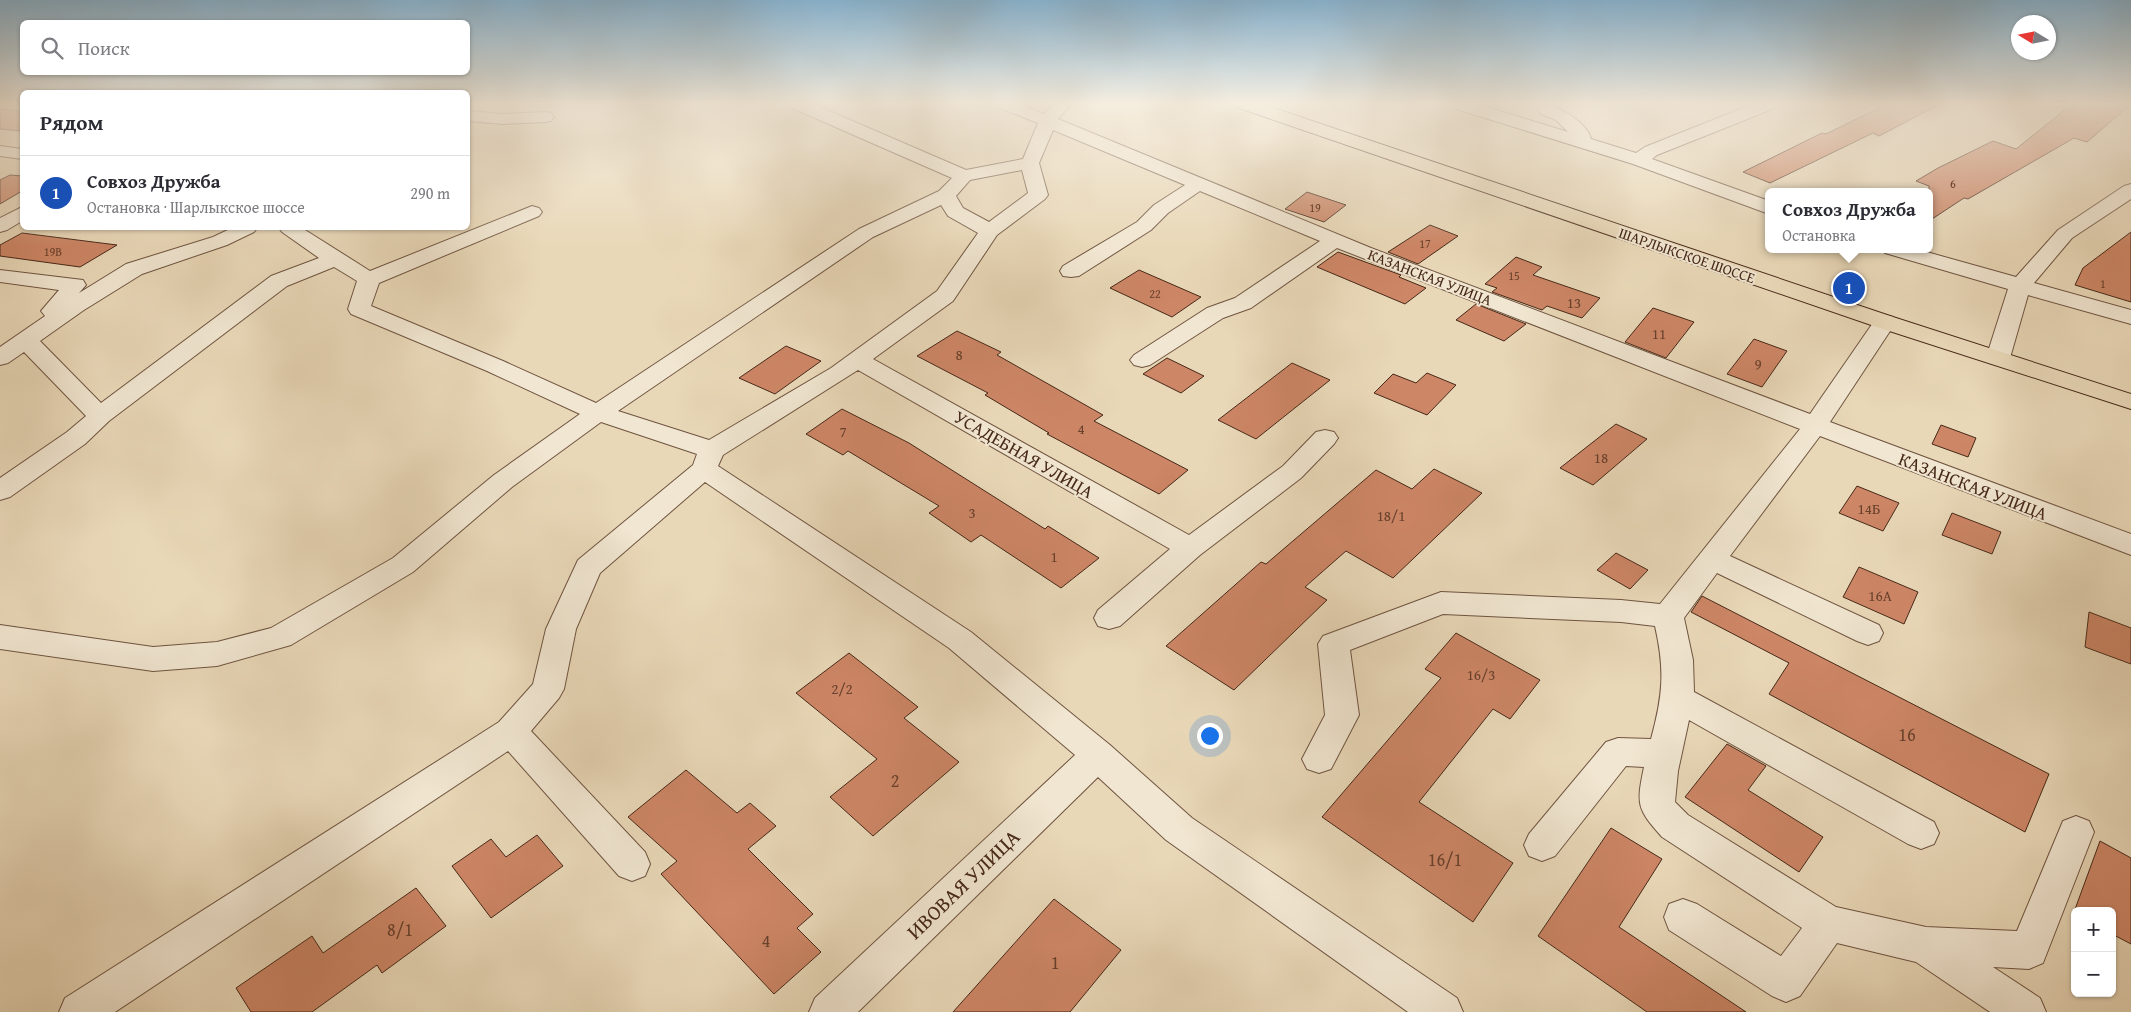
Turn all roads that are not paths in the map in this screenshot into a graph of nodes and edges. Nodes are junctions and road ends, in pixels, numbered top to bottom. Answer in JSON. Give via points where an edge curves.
{"nodes":[{"id":1,"x":7,"y":151,"type":"edge"},
{"id":2,"x":907,"y":151,"type":"edge"},
{"id":3,"x":1035,"y":151,"type":"edge"},
{"id":4,"x":1123,"y":151,"type":"edge"},
{"id":5,"x":1384,"y":151,"type":"edge"},
{"id":6,"x":1612,"y":151,"type":"edge"},
{"id":7,"x":1651,"y":151,"type":"edge"},
{"id":8,"x":20,"y":154,"type":"edge"},
{"id":9,"x":1639,"y":160,"type":"junction"},
{"id":10,"x":1030,"y":163,"type":"junction"},
{"id":11,"x":964,"y":176,"type":"junction"},
{"id":12,"x":1200,"y":183,"type":"junction"},
{"id":13,"x":2131,"y":190,"type":"edge"},
{"id":14,"x":946,"y":195,"type":"junction"},
{"id":15,"x":1765,"y":207,"type":"edge"},
{"id":16,"x":532,"y":212,"type":"dead end"},
{"id":17,"x":20,"y":214,"type":"edge"},
{"id":18,"x":0,"y":226,"type":"edge"},
{"id":19,"x":243,"y":230,"type":"edge"},
{"id":20,"x":292,"y":230,"type":"edge"},
{"id":21,"x":990,"y":231,"type":"junction"},
{"id":22,"x":1335,"y":240,"type":"junction"},
{"id":23,"x":1906,"y":253,"type":"edge"},
{"id":24,"x":335,"y":259,"type":"junction"},
{"id":25,"x":1071,"y":271,"type":"dead end"},
{"id":26,"x":0,"y":276,"type":"edge"},
{"id":27,"x":369,"y":279,"type":"junction"},
{"id":28,"x":2020,"y":286,"type":"junction"},
{"id":29,"x":2131,"y":317,"type":"edge"},
{"id":30,"x":1885,"y":322,"type":"junction"},
{"id":31,"x":27,"y":341,"type":"junction"},
{"id":32,"x":0,"y":358,"type":"edge"},
{"id":33,"x":1998,"y":358,"type":"junction"},
{"id":34,"x":858,"y":360,"type":"junction"},
{"id":35,"x":1142,"y":360,"type":"dead end"},
{"id":36,"x":2131,"y":402,"type":"edge"},
{"id":37,"x":598,"y":413,"type":"junction"},
{"id":38,"x":100,"y":416,"type":"junction"},
{"id":39,"x":1815,"y":426,"type":"junction"},
{"id":40,"x":1325,"y":438,"type":"dead end"},
{"id":41,"x":708,"y":460,"type":"junction"},
{"id":42,"x":0,"y":491,"type":"edge"},
{"id":43,"x":2131,"y":545,"type":"edge"},
{"id":44,"x":1190,"y":548,"type":"junction"},
{"id":45,"x":1704,"y":569,"type":"junction"},
{"id":46,"x":1668,"y":616,"type":"junction"},
{"id":47,"x":1109,"y":618,"type":"dead end"},
{"id":48,"x":1868,"y":633,"type":"dead end"},
{"id":49,"x":0,"y":637,"type":"edge"},
{"id":50,"x":1677,"y":698,"type":"junction"},
{"id":51,"x":511,"y":732,"type":"junction"},
{"id":52,"x":1663,"y":754,"type":"junction"},
{"id":53,"x":1098,"y":755,"type":"junction"},
{"id":54,"x":1319,"y":759,"type":"dead end"},
{"id":55,"x":2076,"y":832,"type":"dead end"},
{"id":56,"x":1921,"y":833,"type":"dead end"},
{"id":57,"x":1542,"y":845,"type":"dead end"},
{"id":58,"x":632,"y":864,"type":"dead end"},
{"id":59,"x":1683,"y":917,"type":"dead end"},
{"id":60,"x":1828,"y":923,"type":"junction"},
{"id":61,"x":1926,"y":945,"type":"junction"},
{"id":62,"x":80,"y":1012,"type":"edge"},
{"id":63,"x":829,"y":1012,"type":"edge"},
{"id":64,"x":1442,"y":1012,"type":"edge"},
{"id":65,"x":2026,"y":1012,"type":"edge"}],
"edges":[{"from":1,"to":8,"type":"street"},
{"from":2,"to":11,"type":"street"},
{"from":3,"to":10,"type":"street"},
{"from":4,"to":12,"type":"street","name":"КАЗАНСКАЯ УЛИЦА"},
{"from":5,"to":30,"type":"main road","name":"ШАРЛЫКСКОЕ ШОССЕ"},
{"from":6,"to":9,"type":"street"},
{"from":7,"to":9,"type":"street"},
{"from":9,"to":15,"type":"street"},
{"from":10,"to":11,"type":"street"},
{"from":10,"to":21,"type":"street","via":[[1038,196]]},
{"from":11,"to":14,"type":"street"},
{"from":12,"to":22,"type":"street","name":"КАЗАНСКАЯ УЛИЦА"},
{"from":12,"to":25,"type":"street","via":[[1161,209],[1144,226]]},
{"from":13,"to":28,"type":"street","via":[[2065,234]]},
{"from":14,"to":21,"type":"street","via":[[955,212]]},
{"from":14,"to":37,"type":"street","via":[[866,233]]},
{"from":16,"to":27,"type":"street"},
{"from":17,"to":18,"type":"street"},
{"from":19,"to":31,"type":"street","via":[[220,241],[134,269],[76,305]]},
{"from":20,"to":24,"type":"street"},
{"from":21,"to":34,"type":"street","via":[[945,296]]},
{"from":22,"to":35,"type":"street","via":[[1243,303],[1215,312]]},
{"from":22,"to":39,"type":"street","name":"КАЗАНСКАЯ УЛИЦА"},
{"from":23,"to":28,"type":"street"},
{"from":24,"to":27,"type":"street"},
{"from":24,"to":38,"type":"street","via":[[279,281]]},
{"from":26,"to":31,"type":"street","via":[[75,285]]},
{"from":27,"to":37,"type":"street","via":[[358,309]]},
{"from":28,"to":29,"type":"street"},
{"from":28,"to":33,"type":"street"},
{"from":30,"to":33,"type":"main road","name":"ШАРЛЫКСКОЕ ШОССЕ"},
{"from":30,"to":39,"type":"street"},
{"from":31,"to":32,"type":"street"},
{"from":31,"to":38,"type":"street"},
{"from":33,"to":36,"type":"main road","name":"ШАРЛЫКСКОЕ ШОССЕ"},
{"from":34,"to":41,"type":"street"},
{"from":34,"to":44,"type":"street","name":"УСАДЕБНАЯ УЛИЦА"},
{"from":37,"to":41,"type":"street"},
{"from":37,"to":49,"type":"street","via":[[503,481],[403,565],[280,637],[217,654],[153,659]]},
{"from":38,"to":42,"type":"street","via":[[76,438]]},
{"from":39,"to":43,"type":"street","name":"КАЗАНСКАЯ УЛИЦА"},
{"from":39,"to":45,"type":"street"},
{"from":40,"to":44,"type":"street","via":[[1292,472]]},
{"from":41,"to":51,"type":"street","via":[[588,566],[561,629],[548,689]]},
{"from":41,"to":53,"type":"street","via":[[960,640]]},
{"from":44,"to":47,"type":"street"},
{"from":45,"to":46,"type":"street"},
{"from":45,"to":48,"type":"street"},
{"from":46,"to":50,"type":"street","via":[[1679,666]]},
{"from":46,"to":54,"type":"street","via":[[1441,603],[1334,644],[1342,715]]},
{"from":50,"to":52,"type":"street"},
{"from":50,"to":56,"type":"street"},
{"from":51,"to":58,"type":"street"},
{"from":51,"to":62,"type":"street"},
{"from":52,"to":57,"type":"street","via":[[1618,752]]},
{"from":52,"to":60,"type":"street","via":[[1656,793],[1657,807],[1675,826]]},
{"from":53,"to":63,"type":"street","name":"ИВОВАЯ УЛИЦА"},
{"from":53,"to":64,"type":"street","via":[[1179,829]]},
{"from":55,"to":61,"type":"street","via":[[2029,950]]},
{"from":59,"to":60,"type":"street","via":[[1786,982]]},
{"from":60,"to":61,"type":"street"},
{"from":61,"to":65,"type":"street"}]}
